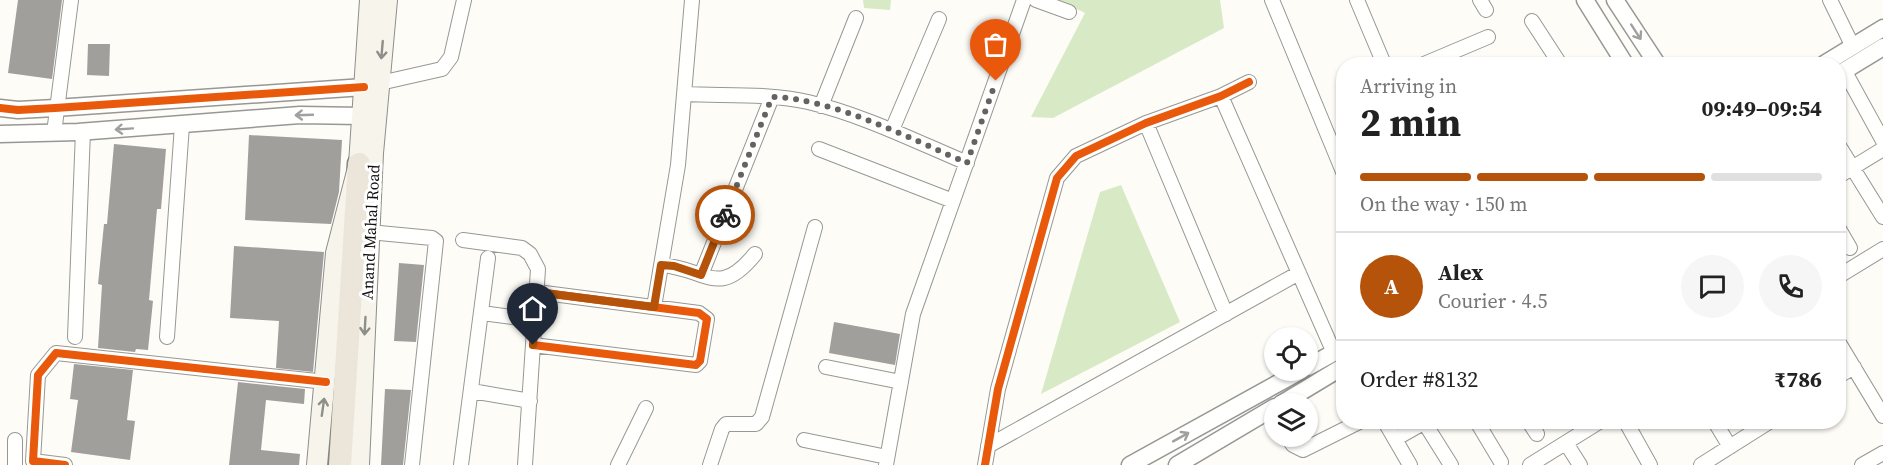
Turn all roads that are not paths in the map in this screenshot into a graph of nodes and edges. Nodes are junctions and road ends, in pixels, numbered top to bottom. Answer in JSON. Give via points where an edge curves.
{"nodes":[{"id":1,"x":71,"y":0,"type":"edge"},
{"id":2,"x":370,"y":0,"type":"edge"},
{"id":3,"x":387,"y":0,"type":"edge"},
{"id":4,"x":464,"y":0,"type":"edge"},
{"id":5,"x":692,"y":0,"type":"edge"},
{"id":6,"x":1024,"y":0,"type":"edge"},
{"id":7,"x":1036,"y":0,"type":"edge"},
{"id":8,"x":1272,"y":0,"type":"edge"},
{"id":9,"x":1358,"y":0,"type":"edge"},
{"id":10,"x":1586,"y":0,"type":"edge"},
{"id":11,"x":1616,"y":0,"type":"edge"},
{"id":12,"x":1830,"y":0,"type":"edge"},
{"id":13,"x":1069,"y":12,"type":"dead end"},
{"id":14,"x":856,"y":18,"type":"dead end"},
{"id":15,"x":939,"y":20,"type":"dead end"},
{"id":16,"x":1532,"y":21,"type":"dead end"},
{"id":17,"x":1883,"y":28,"type":"edge"},
{"id":18,"x":1488,"y":37,"type":"dead end"},
{"id":19,"x":1852,"y":47,"type":"junction"},
{"id":20,"x":1881,"y":53,"type":"edge"},
{"id":21,"x":1381,"y":57,"type":"edge"},
{"id":22,"x":1441,"y":57,"type":"edge"},
{"id":23,"x":1555,"y":57,"type":"edge"},
{"id":24,"x":1622,"y":57,"type":"edge"},
{"id":25,"x":1653,"y":57,"type":"edge"},
{"id":26,"x":1836,"y":57,"type":"edge"},
{"id":27,"x":1846,"y":70,"type":"edge"},
{"id":28,"x":1846,"y":79,"type":"edge"},
{"id":29,"x":1249,"y":82,"type":"dead end"},
{"id":30,"x":685,"y":94,"type":"junction"},
{"id":31,"x":367,"y":96,"type":"junction"},
{"id":32,"x":1221,"y":96,"type":"junction"},
{"id":33,"x":772,"y":97,"type":"junction"},
{"id":34,"x":821,"y":106,"type":"junction"},
{"id":35,"x":0,"y":108,"type":"edge"},
{"id":36,"x":55,"y":108,"type":"junction"},
{"id":37,"x":1146,"y":123,"type":"junction"},
{"id":38,"x":182,"y":125,"type":"junction"},
{"id":39,"x":891,"y":130,"type":"junction"},
{"id":40,"x":83,"y":131,"type":"junction"},
{"id":41,"x":54,"y":133,"type":"junction"},
{"id":42,"x":0,"y":134,"type":"edge"},
{"id":43,"x":1883,"y":141,"type":"edge"},
{"id":44,"x":819,"y":149,"type":"dead end"},
{"id":45,"x":1883,"y":149,"type":"edge"},
{"id":46,"x":1336,"y":155,"type":"edge"},
{"id":47,"x":1846,"y":158,"type":"edge"},
{"id":48,"x":967,"y":163,"type":"junction"},
{"id":49,"x":359,"y":164,"type":"junction"},
{"id":50,"x":1852,"y":168,"type":"junction"},
{"id":51,"x":1846,"y":172,"type":"edge"},
{"id":52,"x":953,"y":201,"type":"junction"},
{"id":53,"x":1883,"y":217,"type":"edge"},
{"id":54,"x":815,"y":226,"type":"dead end"},
{"id":55,"x":361,"y":231,"type":"junction"},
{"id":56,"x":463,"y":240,"type":"dead end"},
{"id":57,"x":1846,"y":241,"type":"edge"},
{"id":58,"x":1850,"y":248,"type":"dead end"},
{"id":59,"x":756,"y":254,"type":"dead end"},
{"id":60,"x":1881,"y":254,"type":"edge"},
{"id":61,"x":488,"y":258,"type":"dead end"},
{"id":62,"x":661,"y":265,"type":"junction"},
{"id":63,"x":1846,"y":272,"type":"edge"},
{"id":64,"x":1299,"y":273,"type":"junction"},
{"id":65,"x":701,"y":275,"type":"junction"},
{"id":66,"x":537,"y":292,"type":"junction"},
{"id":67,"x":654,"y":307,"type":"junction"},
{"id":68,"x":482,"y":313,"type":"junction"},
{"id":69,"x":1226,"y":314,"type":"junction"},
{"id":70,"x":535,"y":320,"type":"junction"},
{"id":71,"x":75,"y":337,"type":"dead end"},
{"id":72,"x":167,"y":337,"type":"dead end"},
{"id":73,"x":533,"y":345,"type":"junction"},
{"id":74,"x":1336,"y":345,"type":"edge"},
{"id":75,"x":1846,"y":354,"type":"edge"},
{"id":76,"x":1336,"y":357,"type":"edge"},
{"id":77,"x":1336,"y":359,"type":"edge"},
{"id":78,"x":1318,"y":363,"type":"edge"},
{"id":79,"x":826,"y":367,"type":"dead end"},
{"id":80,"x":1854,"y":367,"type":"junction"},
{"id":81,"x":1846,"y":372,"type":"edge"},
{"id":82,"x":1282,"y":381,"type":"edge"},
{"id":83,"x":326,"y":382,"type":"junction"},
{"id":84,"x":901,"y":382,"type":"junction"},
{"id":85,"x":472,"y":391,"type":"junction"},
{"id":86,"x":1295,"y":393,"type":"edge"},
{"id":87,"x":530,"y":401,"type":"junction"},
{"id":88,"x":646,"y":408,"type":"dead end"},
{"id":89,"x":1264,"y":416,"type":"edge"},
{"id":90,"x":1883,"y":416,"type":"edge"},
{"id":91,"x":1345,"y":429,"type":"edge"},
{"id":92,"x":1389,"y":429,"type":"edge"},
{"id":93,"x":1412,"y":429,"type":"edge"},
{"id":94,"x":1428,"y":429,"type":"edge"},
{"id":95,"x":1481,"y":429,"type":"edge"},
{"id":96,"x":1534,"y":429,"type":"edge"},
{"id":97,"x":1588,"y":429,"type":"edge"},
{"id":98,"x":1630,"y":429,"type":"edge"},
{"id":99,"x":1719,"y":429,"type":"edge"},
{"id":100,"x":1758,"y":429,"type":"edge"},
{"id":101,"x":1537,"y":434,"type":"dead end"},
{"id":102,"x":1395,"y":439,"type":"junction"},
{"id":103,"x":15,"y":440,"type":"dead end"},
{"id":104,"x":804,"y":440,"type":"dead end"},
{"id":105,"x":1318,"y":442,"type":"edge"},
{"id":106,"x":1566,"y":443,"type":"junction"},
{"id":107,"x":988,"y":446,"type":"junction"},
{"id":108,"x":1730,"y":447,"type":"junction"},
{"id":109,"x":1883,"y":453,"type":"edge"},
{"id":110,"x":886,"y":461,"type":"edge"},
{"id":111,"x":1501,"y":462,"type":"dead end"},
{"id":112,"x":15,"y":465,"type":"edge"},
{"id":113,"x":65,"y":465,"type":"edge"},
{"id":114,"x":317,"y":465,"type":"edge"},
{"id":115,"x":340,"y":465,"type":"edge"},
{"id":116,"x":359,"y":465,"type":"edge"},
{"id":117,"x":412,"y":465,"type":"edge"},
{"id":118,"x":461,"y":465,"type":"edge"},
{"id":119,"x":525,"y":465,"type":"edge"},
{"id":120,"x":618,"y":465,"type":"edge"},
{"id":121,"x":710,"y":465,"type":"edge"},
{"id":122,"x":985,"y":465,"type":"edge"},
{"id":123,"x":1130,"y":465,"type":"edge"},
{"id":124,"x":1177,"y":465,"type":"edge"},
{"id":125,"x":1410,"y":465,"type":"edge"},
{"id":126,"x":1451,"y":465,"type":"edge"},
{"id":127,"x":1530,"y":465,"type":"edge"},
{"id":128,"x":1580,"y":465,"type":"edge"},
{"id":129,"x":1650,"y":465,"type":"edge"},
{"id":130,"x":1701,"y":465,"type":"edge"},
{"id":131,"x":1862,"y":465,"type":"edge"}],
"edges":[{"from":1,"to":36,"type":"street"},
{"from":2,"to":31,"type":"main road","name":"Anand Mahal Road"},
{"from":3,"to":31,"type":"main road","name":"Anand Mahal Road","one_way":true},
{"from":4,"to":31,"type":"street","via":[[451,57],[442,69]]},
{"from":5,"to":30,"type":"street"},
{"from":6,"to":48,"type":"street"},
{"from":7,"to":13,"type":"street"},
{"from":8,"to":46,"type":"street"},
{"from":9,"to":21,"type":"street"},
{"from":10,"to":24,"type":"street"},
{"from":11,"to":25,"type":"street","one_way":true},
{"from":12,"to":19,"type":"street"},
{"from":14,"to":34,"type":"street"},
{"from":15,"to":39,"type":"street"},
{"from":16,"to":23,"type":"street"},
{"from":17,"to":19,"type":"street"},
{"from":18,"to":22,"type":"street"},
{"from":19,"to":26,"type":"street"},
{"from":20,"to":27,"type":"street"},
{"from":28,"to":43,"type":"street"},
{"from":29,"to":32,"type":"street"},
{"from":30,"to":33,"type":"street"},
{"from":30,"to":62,"type":"street"},
{"from":31,"to":36,"type":"street"},
{"from":31,"to":38,"type":"street","one_way":true,"via":[[300,115]]},
{"from":31,"to":49,"type":"main road","name":"Anand Mahal Road"},
{"from":31,"to":55,"type":"main road","name":"Anand Mahal Road"},
{"from":32,"to":37,"type":"street"},
{"from":32,"to":64,"type":"street"},
{"from":33,"to":34,"type":"street"},
{"from":33,"to":65,"type":"street"},
{"from":34,"to":39,"type":"street"},
{"from":35,"to":36,"type":"street"},
{"from":36,"to":41,"type":"street"},
{"from":37,"to":69,"type":"street"},
{"from":37,"to":107,"type":"street","via":[[1076,156],[1058,178],[998,389]]},
{"from":38,"to":40,"type":"street","one_way":true},
{"from":38,"to":72,"type":"street"},
{"from":39,"to":48,"type":"street"},
{"from":40,"to":41,"type":"street"},
{"from":40,"to":71,"type":"street"},
{"from":41,"to":42,"type":"street"},
{"from":44,"to":52,"type":"street"},
{"from":45,"to":50,"type":"street"},
{"from":47,"to":50,"type":"street"},
{"from":48,"to":52,"type":"street"},
{"from":49,"to":55,"type":"highway"},
{"from":49,"to":83,"type":"main road","name":"Anand Mahal Road","via":[[336,253]]},
{"from":50,"to":51,"type":"street"},
{"from":50,"to":53,"type":"street"},
{"from":52,"to":84,"type":"street","via":[[913,314]]},
{"from":54,"to":121,"type":"street","via":[[762,417],[756,424],[726,424]]},
{"from":55,"to":115,"type":"highway"},
{"from":55,"to":116,"type":"main road","name":"Anand Mahal Road","one_way":true},
{"from":55,"to":117,"type":"street","via":[[436,241]]},
{"from":56,"to":66,"type":"street","via":[[511,245],[530,254],[538,269]]},
{"from":57,"to":58,"type":"street"},
{"from":59,"to":65,"type":"street","via":[[733,277]]},
{"from":60,"to":63,"type":"street"},
{"from":61,"to":68,"type":"street"},
{"from":62,"to":65,"type":"street"},
{"from":62,"to":67,"type":"street"},
{"from":64,"to":69,"type":"street"},
{"from":64,"to":74,"type":"street"},
{"from":66,"to":67,"type":"street"},
{"from":66,"to":70,"type":"street"},
{"from":67,"to":73,"type":"street","via":[[706,316],[698,364]]},
{"from":68,"to":70,"type":"street"},
{"from":68,"to":85,"type":"street"},
{"from":69,"to":107,"type":"street"},
{"from":70,"to":73,"type":"street"},
{"from":73,"to":87,"type":"street"},
{"from":75,"to":80,"type":"street"},
{"from":76,"to":78,"type":"street"},
{"from":77,"to":86,"type":"street"},
{"from":79,"to":84,"type":"street"},
{"from":80,"to":81,"type":"street"},
{"from":80,"to":90,"type":"street"},
{"from":123,"to":82,"type":"street","one_way":true},
{"from":83,"to":113,"type":"street","via":[[56,353],[38,375],[33,461]]},
{"from":114,"to":83,"type":"main road","name":"Anand Mahal Road","one_way":true},
{"from":84,"to":110,"type":"street"},
{"from":85,"to":87,"type":"street"},
{"from":85,"to":118,"type":"street"},
{"from":87,"to":119,"type":"street"},
{"from":88,"to":120,"type":"street"},
{"from":89,"to":124,"type":"street"},
{"from":91,"to":105,"type":"street"},
{"from":92,"to":102,"type":"street"},
{"from":93,"to":102,"type":"street"},
{"from":94,"to":126,"type":"street"},
{"from":95,"to":111,"type":"street"},
{"from":96,"to":101,"type":"street"},
{"from":97,"to":106,"type":"street"},
{"from":98,"to":129,"type":"street"},
{"from":99,"to":108,"type":"street"},
{"from":100,"to":108,"type":"street"},
{"from":102,"to":125,"type":"street"},
{"from":103,"to":112,"type":"street"},
{"from":104,"to":110,"type":"street"},
{"from":106,"to":127,"type":"street"},
{"from":106,"to":128,"type":"street"},
{"from":107,"to":122,"type":"street"},
{"from":108,"to":130,"type":"street"},
{"from":109,"to":131,"type":"street"}]}
